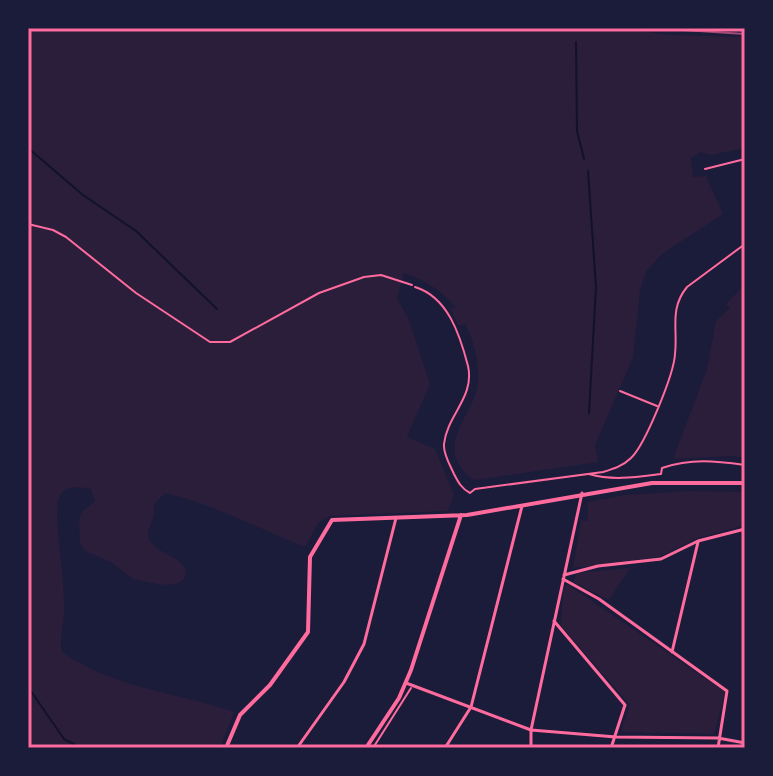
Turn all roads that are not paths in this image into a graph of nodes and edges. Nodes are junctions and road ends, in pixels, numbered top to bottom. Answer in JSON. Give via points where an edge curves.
{"nodes":[{"id":1,"x":745,"y":159,"type":"edge"},
{"id":2,"x":705,"y":169,"type":"dead end"},
{"id":3,"x":745,"y":244,"type":"edge"},
{"id":4,"x":415,"y":287,"type":"dead end"},
{"id":5,"x":620,"y":391,"type":"dead end"},
{"id":6,"x":657,"y":406,"type":"junction"},
{"id":7,"x":745,"y":465,"type":"edge"},
{"id":8,"x":589,"y":474,"type":"junction"},
{"id":9,"x":745,"y":483,"type":"edge"},
{"id":10,"x":582,"y":493,"type":"junction"},
{"id":11,"x":522,"y":506,"type":"junction"},
{"id":12,"x":461,"y":515,"type":"junction"},
{"id":13,"x":396,"y":518,"type":"junction"},
{"id":14,"x":745,"y":529,"type":"edge"},
{"id":15,"x":698,"y":541,"type":"junction"},
{"id":16,"x":564,"y":577,"type":"junction"},
{"id":17,"x":554,"y":621,"type":"junction"},
{"id":18,"x":672,"y":652,"type":"junction"},
{"id":19,"x":406,"y":683,"type":"junction"},
{"id":20,"x":471,"y":707,"type":"junction"},
{"id":21,"x":531,"y":730,"type":"junction"},
{"id":22,"x":616,"y":737,"type":"junction"},
{"id":23,"x":718,"y":738,"type":"junction"},
{"id":24,"x":745,"y":743,"type":"edge"},
{"id":25,"x":226,"y":748,"type":"edge"},
{"id":26,"x":297,"y":748,"type":"edge"},
{"id":27,"x":366,"y":748,"type":"edge"},
{"id":28,"x":445,"y":748,"type":"edge"},
{"id":29,"x":531,"y":748,"type":"edge"},
{"id":30,"x":611,"y":748,"type":"edge"},
{"id":31,"x":718,"y":748,"type":"edge"}],
"edges":[{"from":1,"to":2,"type":"street"},
{"from":3,"to":6,"type":"street","via":[[680,297],[674,318],[675,358]]},
{"from":4,"to":8,"type":"street","via":[[445,307],[468,366],[468,393],[444,447],[458,482],[468,492]]},
{"from":5,"to":6,"type":"street"},
{"from":6,"to":8,"type":"street","via":[[631,458],[619,467]]},
{"from":7,"to":8,"type":"street","via":[[704,460],[662,468],[661,474]]},
{"from":9,"to":10,"type":"street","via":[[652,483]]},
{"from":10,"to":11,"type":"street"},
{"from":10,"to":16,"type":"street"},
{"from":11,"to":12,"type":"street"},
{"from":11,"to":20,"type":"street"},
{"from":12,"to":13,"type":"street"},
{"from":12,"to":19,"type":"street"},
{"from":13,"to":25,"type":"street","via":[[332,520],[310,557],[308,632],[270,685],[240,715]]},
{"from":13,"to":26,"type":"street","via":[[364,644]]},
{"from":14,"to":15,"type":"street"},
{"from":15,"to":16,"type":"street","via":[[661,559],[598,566]]},
{"from":15,"to":18,"type":"street"},
{"from":16,"to":17,"type":"street"},
{"from":16,"to":18,"type":"street"},
{"from":17,"to":21,"type":"street"},
{"from":17,"to":22,"type":"street","via":[[625,705]]},
{"from":18,"to":23,"type":"street","via":[[727,691]]},
{"from":19,"to":20,"type":"street"},
{"from":19,"to":27,"type":"street"},
{"from":20,"to":21,"type":"street"},
{"from":20,"to":28,"type":"street"},
{"from":21,"to":22,"type":"street"},
{"from":21,"to":29,"type":"street"},
{"from":22,"to":23,"type":"street"},
{"from":22,"to":30,"type":"street"},
{"from":23,"to":24,"type":"street"},
{"from":23,"to":31,"type":"street"}]}
